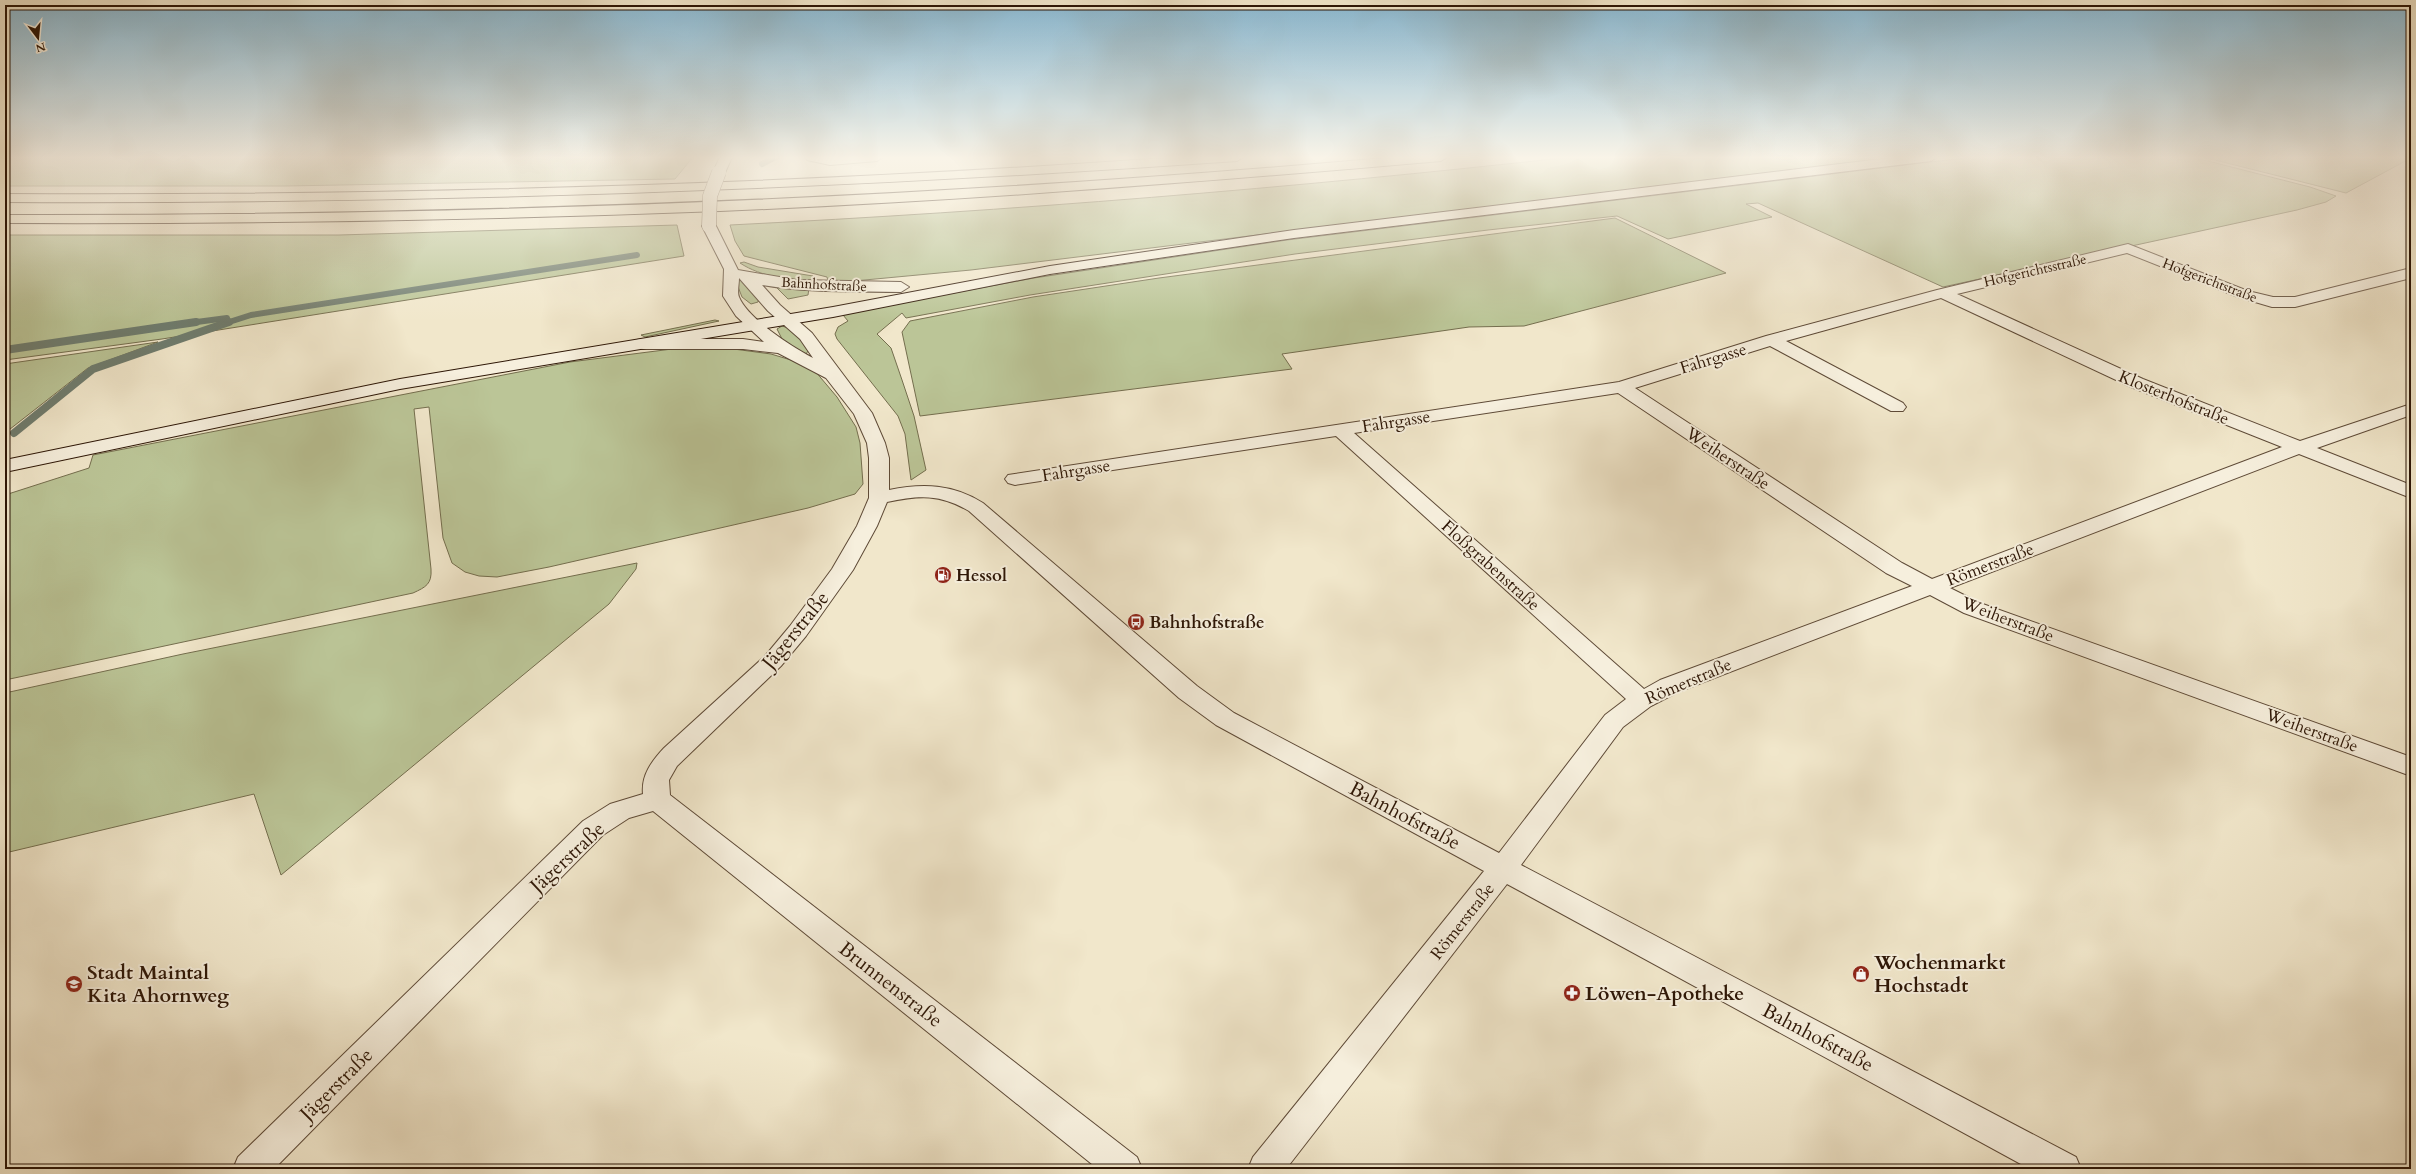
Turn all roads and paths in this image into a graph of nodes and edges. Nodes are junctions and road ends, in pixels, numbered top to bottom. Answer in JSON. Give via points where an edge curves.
{"nodes":[{"id":1,"x":552,"y":212,"type":"edge"},
{"id":2,"x":709,"y":212,"type":"edge"},
{"id":3,"x":1478,"y":212,"type":"edge"},
{"id":4,"x":5,"y":218,"type":"edge"},
{"id":5,"x":2128,"y":248,"type":"joint"},
{"id":6,"x":731,"y":270,"type":"junction"},
{"id":7,"x":1050,"y":270,"type":"junction"},
{"id":8,"x":2411,"y":273,"type":"edge"},
{"id":9,"x":747,"y":276,"type":"junction"},
{"id":10,"x":901,"y":287,"type":"junction"},
{"id":11,"x":1942,"y":293,"type":"junction"},
{"id":12,"x":774,"y":308,"type":"junction"},
{"id":13,"x":742,"y":313,"type":"junction"},
{"id":14,"x":788,"y":319,"type":"junction"},
{"id":15,"x":755,"y":325,"type":"junction"},
{"id":16,"x":1772,"y":340,"type":"junction"},
{"id":17,"x":630,"y":345,"type":"junction"},
{"id":18,"x":782,"y":349,"type":"junction"},
{"id":19,"x":832,"y":374,"type":"junction"},
{"id":20,"x":400,"y":384,"type":"junction"},
{"id":21,"x":1621,"y":387,"type":"junction"},
{"id":22,"x":1897,"y":407,"type":"dead end"},
{"id":23,"x":2411,"y":409,"type":"edge"},
{"id":24,"x":1340,"y":430,"type":"junction"},
{"id":25,"x":2298,"y":448,"type":"junction"},
{"id":26,"x":5,"y":466,"type":"edge"},
{"id":27,"x":1015,"y":479,"type":"dead end"},
{"id":28,"x":2411,"y":492,"type":"edge"},
{"id":29,"x":879,"y":498,"type":"junction"},
{"id":30,"x":1930,"y":587,"type":"junction"},
{"id":31,"x":1642,"y":700,"type":"junction"},
{"id":32,"x":2411,"y":767,"type":"edge"},
{"id":33,"x":657,"y":800,"type":"junction"},
{"id":34,"x":1504,"y":867,"type":"junction"},
{"id":35,"x":250,"y":1169,"type":"edge"},
{"id":36,"x":1125,"y":1169,"type":"edge"},
{"id":37,"x":1265,"y":1169,"type":"edge"},
{"id":38,"x":2064,"y":1169,"type":"edge"}],
"edges":[{"from":1,"to":4,"type":"highway","via":[[302,218]]},
{"from":2,"to":6,"type":"street","name":"Bahnhofstraße","bridge":true,"via":[[709,226]]},
{"from":3,"to":7,"type":"street","via":[[1294,234]]},
{"from":5,"to":8,"type":"street","name":"Hofgerichtstraße","via":[[2243,294],[2272,302],[2296,302]]},
{"from":5,"to":11,"type":"street","name":"Hofgerichtsstraße"},
{"from":6,"to":9,"type":"street","name":"Bahnhofstraße"},
{"from":6,"to":13,"type":"street","name":"Bahnhofstraße","via":[[731,296]]},
{"from":7,"to":10,"type":"street"},
{"from":7,"to":14,"type":"street"},
{"from":9,"to":10,"type":"street","name":"Bahnhofstraße","via":[[817,285]]},
{"from":9,"to":12,"type":"street","name":"Bahnhofstraße"},
{"from":10,"to":12,"type":"street"},
{"from":11,"to":16,"type":"street","name":"Fahrgasse"},
{"from":11,"to":25,"type":"street","name":"Klosterhofstraße","via":[[2091,363]]},
{"from":12,"to":13,"type":"street"},
{"from":12,"to":14,"type":"street","name":"Bahnhofstraße"},
{"from":13,"to":15,"type":"street","name":"Bahnhofstraße"},
{"from":13,"to":20,"type":"street","via":[[531,354]]},
{"from":14,"to":15,"type":"street"},
{"from":14,"to":19,"type":"street","name":"Bahnhofstraße","via":[[806,336]]},
{"from":15,"to":17,"type":"street"},
{"from":15,"to":18,"type":"street","name":"Bahnhofstraße"},
{"from":16,"to":21,"type":"street","name":"Fahrgasse"},
{"from":16,"to":22,"type":"street"},
{"from":17,"to":18,"type":"street","name":"Bahnhofstraße","via":[[743,344]]},
{"from":17,"to":20,"type":"street"},
{"from":18,"to":19,"type":"street","name":"Bahnhofstraße"},
{"from":19,"to":29,"type":"street","name":"Bahnhofstraße","via":[[870,425],[879,458]]},
{"from":20,"to":26,"type":"street"},
{"from":21,"to":24,"type":"street","name":"Fahrgasse"},
{"from":21,"to":30,"type":"street","name":"Weiherstraße","via":[[1894,568]]},
{"from":23,"to":25,"type":"street","name":"Römerstraße"},
{"from":24,"to":27,"type":"street","name":"Fahrgasse"},
{"from":24,"to":31,"type":"street","name":"Floßgrabenstraße"},
{"from":25,"to":28,"type":"street","name":"Klosterhofstraße"},
{"from":25,"to":30,"type":"street","name":"Römerstraße"},
{"from":29,"to":33,"type":"street","name":"Jägerstraße","via":[[868,526],[842,570],[798,631],[772,661],[673,754],[661,770],[655,779]]},
{"from":29,"to":34,"type":"street","name":"Bahnhofstraße","via":[[926,491],[961,496],[1209,708]]},
{"from":30,"to":31,"type":"street","name":"Römerstraße","via":[[1669,686]]},
{"from":30,"to":32,"type":"street","name":"Weiherstraße","via":[[1972,608]]},
{"from":31,"to":34,"type":"street","name":"Römerstraße","via":[[1614,721]]},
{"from":33,"to":35,"type":"street","name":"Jägerstraße","via":[[620,811],[593,828]]},
{"from":33,"to":36,"type":"street","name":"Brunnenstraße"},
{"from":34,"to":37,"type":"street","name":"Römerstraße"},
{"from":34,"to":38,"type":"street","name":"Bahnhofstraße"}]}
